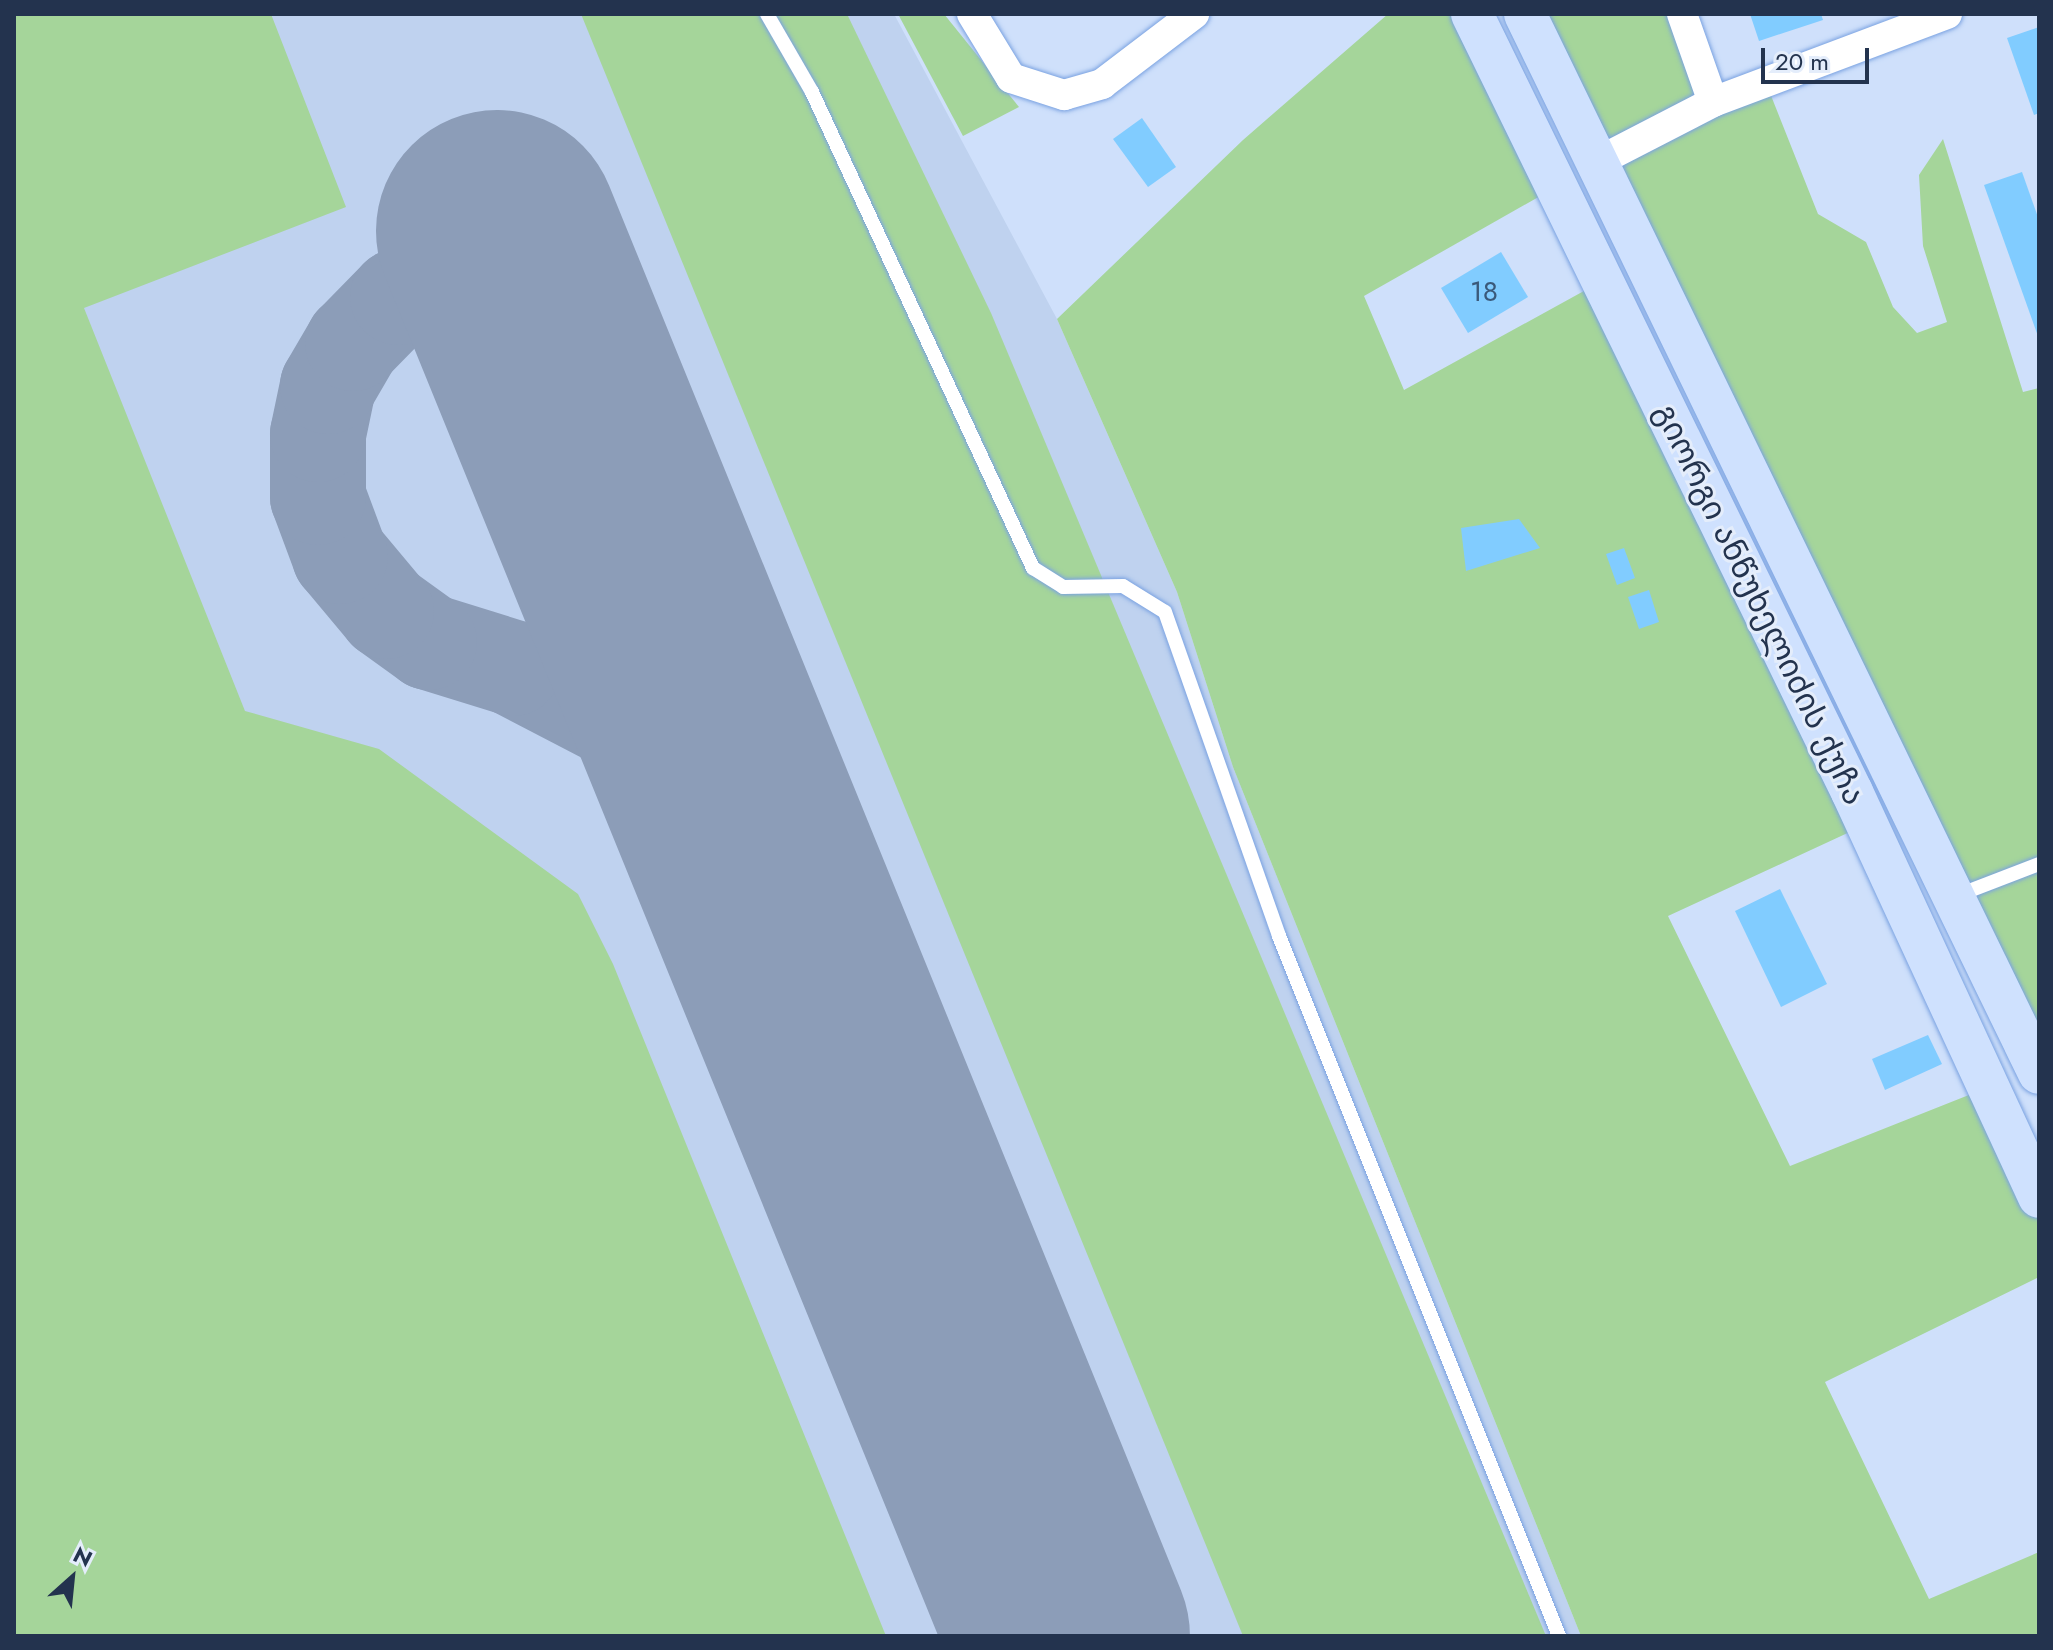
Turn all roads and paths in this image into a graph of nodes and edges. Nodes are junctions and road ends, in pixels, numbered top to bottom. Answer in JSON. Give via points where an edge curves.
{"nodes":[{"id":1,"x":767,"y":14,"type":"edge"},
{"id":2,"x":972,"y":14,"type":"edge"},
{"id":3,"x":1194,"y":14,"type":"edge"},
{"id":4,"x":1472,"y":14,"type":"edge"},
{"id":5,"x":1525,"y":14,"type":"edge"},
{"id":6,"x":1682,"y":14,"type":"edge"},
{"id":7,"x":1947,"y":14,"type":"edge"},
{"id":8,"x":1713,"y":102,"type":"junction"},
{"id":9,"x":1597,"y":162,"type":"junction"},
{"id":10,"x":2039,"y":864,"type":"edge"},
{"id":11,"x":1956,"y":896,"type":"junction"},
{"id":12,"x":2039,"y":1073,"type":"edge"},
{"id":13,"x":2039,"y":1197,"type":"edge"},
{"id":14,"x":1559,"y":1636,"type":"edge"}],
"edges":[{"from":1,"to":14,"type":"lane","via":[[812,92],[1033,568],[1063,587],[1123,586],[1165,612],[1279,936]]},
{"from":2,"to":3,"type":"street","via":[[1011,78],[1064,95],[1102,84]]},
{"from":4,"to":13,"type":"main road","name":"გიორგი ანწუხელიძის ქუჩა","via":[[1852,792]]},
{"from":5,"to":9,"type":"main road","name":"გიორგი ანწუხელიძის ქუჩა"},
{"from":6,"to":8,"type":"street"},
{"from":7,"to":8,"type":"street"},
{"from":8,"to":9,"type":"street"},
{"from":9,"to":11,"type":"main road","name":"გიორგი ანწუხელიძის ქუჩა","via":[[1760,482]]},
{"from":10,"to":11,"type":"lane"},
{"from":11,"to":12,"type":"main road","name":"გიორგი ანწუხელიძის ქუჩა"}]}
